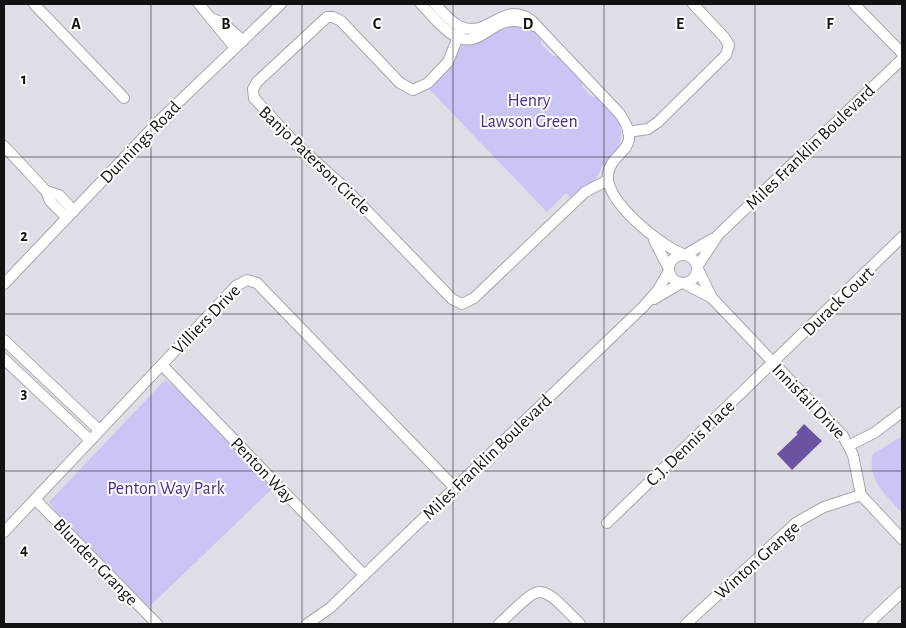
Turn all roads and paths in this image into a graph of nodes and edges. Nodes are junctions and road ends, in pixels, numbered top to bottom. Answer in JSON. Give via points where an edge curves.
{"nodes":[{"id":1,"x":34,"y":4,"type":"edge"},
{"id":2,"x":200,"y":4,"type":"edge"},
{"id":3,"x":281,"y":4,"type":"edge"},
{"id":4,"x":421,"y":4,"type":"edge"},
{"id":5,"x":435,"y":4,"type":"edge"},
{"id":6,"x":692,"y":4,"type":"edge"},
{"id":7,"x":854,"y":4,"type":"edge"},
{"id":8,"x":512,"y":11,"type":"edge"},
{"id":9,"x":460,"y":32,"type":"junction"},
{"id":10,"x":239,"y":44,"type":"junction"},
{"id":11,"x":902,"y":53,"type":"edge"},
{"id":12,"x":902,"y":59,"type":"edge"},
{"id":13,"x":124,"y":98,"type":"dead end"},
{"id":14,"x":628,"y":132,"type":"junction"},
{"id":15,"x":4,"y":146,"type":"edge"},
{"id":16,"x":608,"y":180,"type":"junction"},
{"id":17,"x":70,"y":214,"type":"junction"},
{"id":18,"x":650,"y":235,"type":"junction"},
{"id":19,"x":718,"y":236,"type":"junction"},
{"id":20,"x":902,"y":237,"type":"edge"},
{"id":21,"x":684,"y":254,"type":"junction"},
{"id":22,"x":698,"y":268,"type":"junction"},
{"id":23,"x":669,"y":270,"type":"junction"},
{"id":24,"x":682,"y":283,"type":"junction"},
{"id":25,"x":4,"y":284,"type":"edge"},
{"id":26,"x":712,"y":298,"type":"junction"},
{"id":27,"x":643,"y":307,"type":"junction"},
{"id":28,"x":4,"y":340,"type":"edge"},
{"id":29,"x":4,"y":358,"type":"edge"},
{"id":30,"x":162,"y":364,"type":"junction"},
{"id":31,"x":773,"y":364,"type":"junction"},
{"id":32,"x":902,"y":412,"type":"edge"},
{"id":33,"x":99,"y":430,"type":"junction"},
{"id":34,"x":90,"y":440,"type":"junction"},
{"id":35,"x":850,"y":445,"type":"junction"},
{"id":36,"x":455,"y":488,"type":"junction"},
{"id":37,"x":861,"y":495,"type":"junction"},
{"id":38,"x":35,"y":499,"type":"junction"},
{"id":39,"x":607,"y":523,"type":"dead end"},
{"id":40,"x":4,"y":532,"type":"edge"},
{"id":41,"x":902,"y":539,"type":"edge"},
{"id":42,"x":364,"y":575,"type":"junction"},
{"id":43,"x":902,"y":592,"type":"edge"},
{"id":44,"x":330,"y":608,"type":"junction"},
{"id":45,"x":157,"y":624,"type":"edge"},
{"id":46,"x":307,"y":624,"type":"edge"},
{"id":47,"x":320,"y":624,"type":"edge"},
{"id":48,"x":499,"y":624,"type":"edge"},
{"id":49,"x":580,"y":624,"type":"edge"},
{"id":50,"x":686,"y":624,"type":"edge"},
{"id":51,"x":868,"y":624,"type":"edge"}],
"edges":[{"from":1,"to":13,"type":"street"},
{"from":2,"to":10,"type":"street","via":[[214,19],[221,33]]},
{"from":3,"to":10,"type":"street","name":"Dunnings Road"},
{"from":4,"to":9,"type":"street","via":[[444,28]]},
{"from":5,"to":9,"type":"street"},
{"from":6,"to":14,"type":"street","via":[[724,36],[729,45],[726,55],[658,122],[648,129]]},
{"from":7,"to":11,"type":"street"},
{"from":8,"to":9,"type":"street","via":[[477,28]]},
{"from":8,"to":14,"type":"street","via":[[527,16],[620,114]]},
{"from":9,"to":16,"type":"street","name":"Banjo Paterson Circle","via":[[448,62],[428,83],[413,90],[400,83],[341,21],[327,17],[257,82],[253,89],[254,98],[452,299],[462,304],[474,298],[585,192]]},
{"from":10,"to":17,"type":"street","name":"Dunnings Road"},
{"from":12,"to":19,"type":"street","name":"Miles Franklin Boulevard"},
{"from":14,"to":16,"type":"street","via":[[626,147],[608,172]]},
{"from":15,"to":17,"type":"street","via":[[46,191],[50,201]]},
{"from":16,"to":18,"type":"street","via":[[613,195]]},
{"from":17,"to":25,"type":"street","name":"Dunnings Road"},
{"from":18,"to":21,"type":"street"},
{"from":18,"to":23,"type":"street"},
{"from":19,"to":21,"type":"street","name":"Miles Franklin Boulevard"},
{"from":19,"to":22,"type":"street","name":"Miles Franklin Boulevard"},
{"from":20,"to":31,"type":"street","name":"Durack Court"},
{"from":21,"to":22,"type":"street","via":[[694,259]]},
{"from":21,"to":23,"type":"street","via":[[673,258]]},
{"from":22,"to":24,"type":"street","via":[[693,279]]},
{"from":22,"to":26,"type":"street","name":"Innisfail Drive"},
{"from":23,"to":24,"type":"street","via":[[673,279]]},
{"from":23,"to":27,"type":"street","name":"Miles Franklin Boulevard"},
{"from":24,"to":26,"type":"street","name":"Innisfail Drive"},
{"from":24,"to":27,"type":"street","name":"Miles Franklin Boulevard"},
{"from":26,"to":31,"type":"street","name":"Innisfail Drive"},
{"from":27,"to":36,"type":"street","name":"Miles Franklin Boulevard"},
{"from":28,"to":33,"type":"street"},
{"from":29,"to":34,"type":"street"},
{"from":30,"to":33,"type":"street","name":"Villiers Drive"},
{"from":30,"to":36,"type":"street","name":"Villiers Drive","via":[[236,286],[244,281],[255,281]]},
{"from":30,"to":42,"type":"street","name":"Penton Way"},
{"from":31,"to":35,"type":"street","name":"Innisfail Drive"},
{"from":31,"to":39,"type":"street","name":"C.J. Dennis Place"},
{"from":32,"to":35,"type":"street"},
{"from":33,"to":34,"type":"street","name":"Villiers Drive"},
{"from":34,"to":38,"type":"street","name":"Villiers Drive"},
{"from":35,"to":37,"type":"street","name":"Innisfail Drive"},
{"from":36,"to":42,"type":"street","name":"Miles Franklin Boulevard"},
{"from":37,"to":41,"type":"street"},
{"from":37,"to":50,"type":"street","name":"Winton Grange","via":[[824,507],[797,522]]},
{"from":38,"to":40,"type":"street","name":"Villiers Drive"},
{"from":38,"to":45,"type":"street","name":"Blunden Grange"},
{"from":42,"to":44,"type":"street","name":"Miles Franklin Boulevard"},
{"from":43,"to":51,"type":"street"},
{"from":44,"to":46,"type":"street","name":"Miles Franklin Boulevard"},
{"from":44,"to":47,"type":"street","name":"Miles Franklin Boulevard"},
{"from":48,"to":49,"type":"street","via":[[532,594],[540,591],[551,595]]}]}
